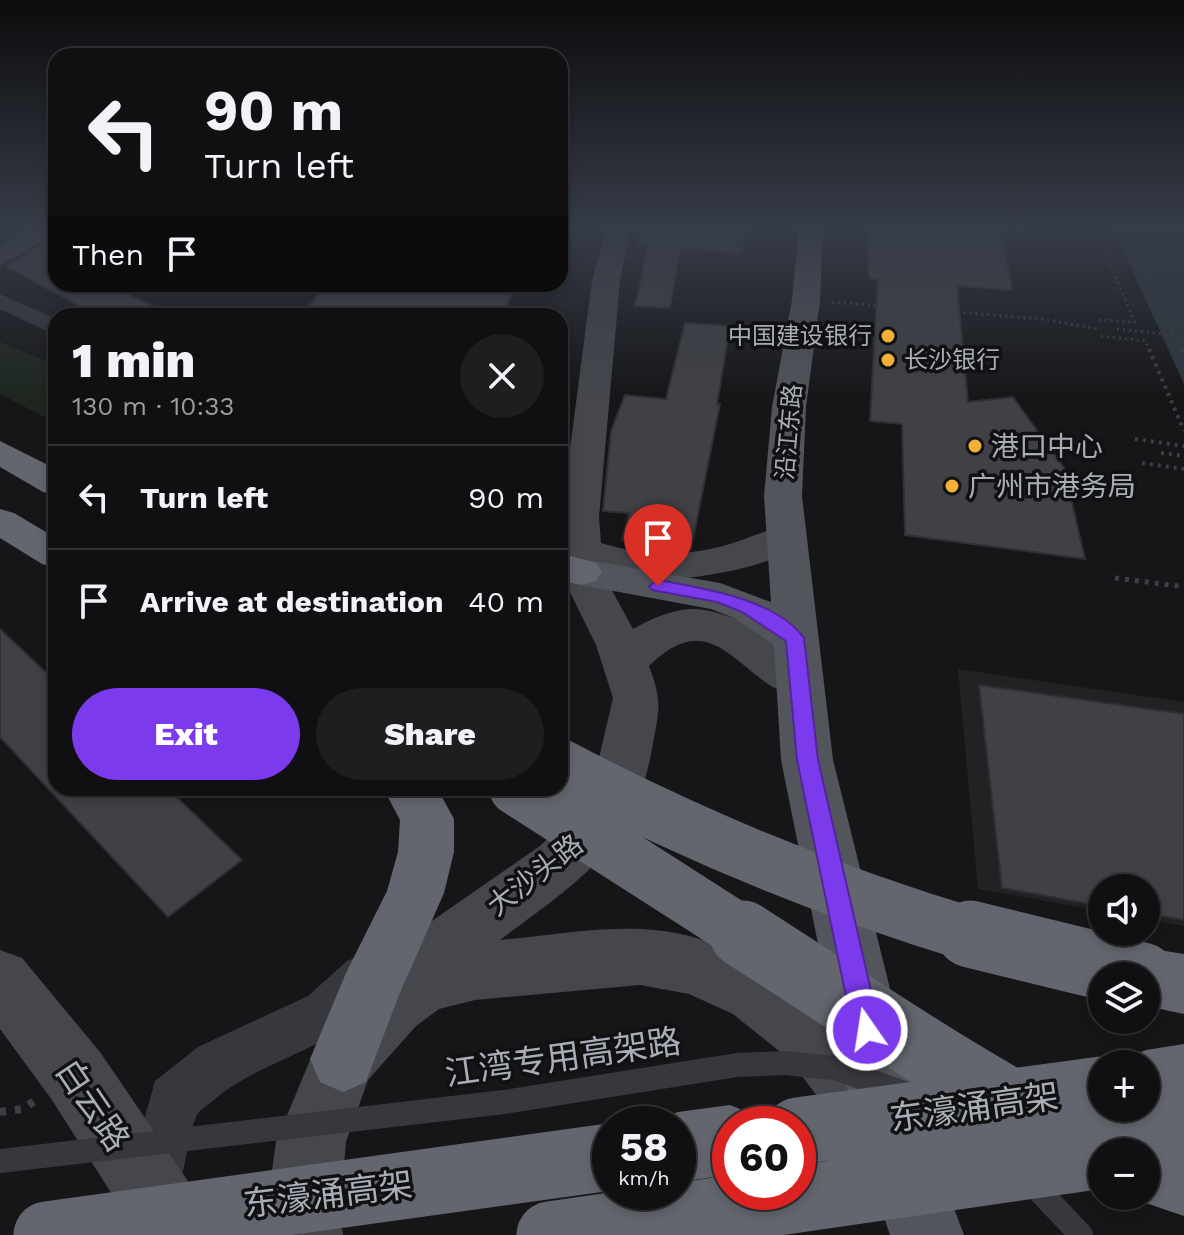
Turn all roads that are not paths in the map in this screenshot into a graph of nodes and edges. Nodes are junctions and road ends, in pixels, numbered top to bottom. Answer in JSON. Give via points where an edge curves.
{"nodes":[{"id":1,"x":606,"y":285,"type":"edge"},
{"id":2,"x":807,"y":285,"type":"edge"},
{"id":3,"x":0,"y":301,"type":"edge"},
{"id":4,"x":48,"y":324,"type":"edge"},
{"id":5,"x":0,"y":425,"type":"edge"},
{"id":6,"x":48,"y":451,"type":"edge"},
{"id":7,"x":0,"y":452,"type":"edge"},
{"id":8,"x":48,"y":479,"type":"edge"},
{"id":9,"x":0,"y":488,"type":"edge"},
{"id":10,"x":48,"y":515,"type":"edge"},
{"id":11,"x":0,"y":521,"type":"edge"},
{"id":12,"x":785,"y":538,"type":"junction"},
{"id":13,"x":48,"y":550,"type":"edge"},
{"id":14,"x":574,"y":562,"type":"edge"},
{"id":15,"x":797,"y":660,"type":"junction"},
{"id":16,"x":625,"y":662,"type":"junction"},
{"id":17,"x":568,"y":770,"type":"edge"},
{"id":18,"x":414,"y":796,"type":"edge"},
{"id":19,"x":528,"y":796,"type":"edge"},
{"id":20,"x":385,"y":958,"type":"junction"},
{"id":21,"x":1088,"y":963,"type":"edge"},
{"id":22,"x":0,"y":979,"type":"edge"},
{"id":23,"x":1160,"y":979,"type":"edge"},
{"id":24,"x":1184,"y":984,"type":"edge"},
{"id":25,"x":343,"y":1059,"type":"junction"},
{"id":26,"x":1184,"y":1078,"type":"edge"},
{"id":27,"x":1160,"y":1082,"type":"edge"},
{"id":28,"x":1088,"y":1092,"type":"edge"},
{"id":29,"x":816,"y":1129,"type":"edge"},
{"id":30,"x":892,"y":1137,"type":"junction"},
{"id":31,"x":1184,"y":1143,"type":"edge"},
{"id":32,"x":1088,"y":1146,"type":"edge"},
{"id":33,"x":1160,"y":1147,"type":"edge"},
{"id":34,"x":1088,"y":1156,"type":"edge"},
{"id":35,"x":592,"y":1159,"type":"edge"},
{"id":36,"x":0,"y":1161,"type":"edge"},
{"id":37,"x":1160,"y":1173,"type":"edge"},
{"id":38,"x":1184,"y":1180,"type":"edge"},
{"id":39,"x":167,"y":1215,"type":"edge"},
{"id":40,"x":47,"y":1235,"type":"edge"},
{"id":41,"x":306,"y":1235,"type":"edge"},
{"id":42,"x":550,"y":1235,"type":"edge"},
{"id":43,"x":927,"y":1235,"type":"edge"},
{"id":44,"x":1081,"y":1235,"type":"edge"}],
"edges":[{"from":1,"to":14,"type":"main road","name":"大沙头路"},
{"from":2,"to":12,"type":"main road","name":"沿江东路","via":[[789,407]]},
{"from":3,"to":4,"type":"street"},
{"from":5,"to":6,"type":"highway"},
{"from":7,"to":8,"type":"highway"},
{"from":9,"to":10,"type":"highway"},
{"from":11,"to":13,"type":"highway"},
{"from":12,"to":14,"type":"main road","via":[[739,557],[682,567]]},
{"from":12,"to":15,"type":"main road","name":"沿江东路"},
{"from":14,"to":15,"type":"main road","via":[[749,608]]},
{"from":14,"to":16,"type":"main road","name":"大沙头路"},
{"from":15,"to":16,"type":"main road","via":[[706,623],[659,633]]},
{"from":15,"to":30,"type":"main road","name":"沿江东路","via":[[807,760]]},
{"from":16,"to":25,"type":"main road","name":"大沙头路","via":[[637,698],[630,747],[619,786],[600,822],[560,863],[412,970]]},
{"from":17,"to":21,"type":"highway","bridge":true,"via":[[677,827],[811,883],[1011,946]]},
{"from":18,"to":20,"type":"highway","via":[[427,819],[426,852],[415,893]]},
{"from":19,"to":32,"type":"highway","bridge":true,"via":[[980,1086]]},
{"from":20,"to":25,"type":"highway"},
{"from":20,"to":39,"type":"street","via":[[325,1013],[216,1065],[174,1100]]},
{"from":22,"to":39,"type":"main road","name":"白云路","via":[[76,1076]]},
{"from":23,"to":24,"type":"highway"},
{"from":25,"to":30,"type":"main road","via":[[394,1004],[424,983],[475,971],[640,957],[695,966],[755,993],[812,1036]]},
{"from":25,"to":41,"type":"main road","via":[[311,1142],[303,1213]]},
{"from":26,"to":27,"type":"highway"},
{"from":28,"to":29,"type":"highway","name":"东濠涌高架","bridge":true},
{"from":30,"to":43,"type":"main road","name":"沿江东路"},
{"from":31,"to":33,"type":"highway"},
{"from":34,"to":42,"type":"highway","bridge":true},
{"from":35,"to":40,"type":"highway","name":"东濠涌高架","bridge":true},
{"from":36,"to":44,"type":"lane","name":"江湾专用高架路","bridge":true,"via":[[785,1063],[835,1068],[890,1085],[942,1113],[982,1140]]},
{"from":37,"to":38,"type":"highway"}]}
